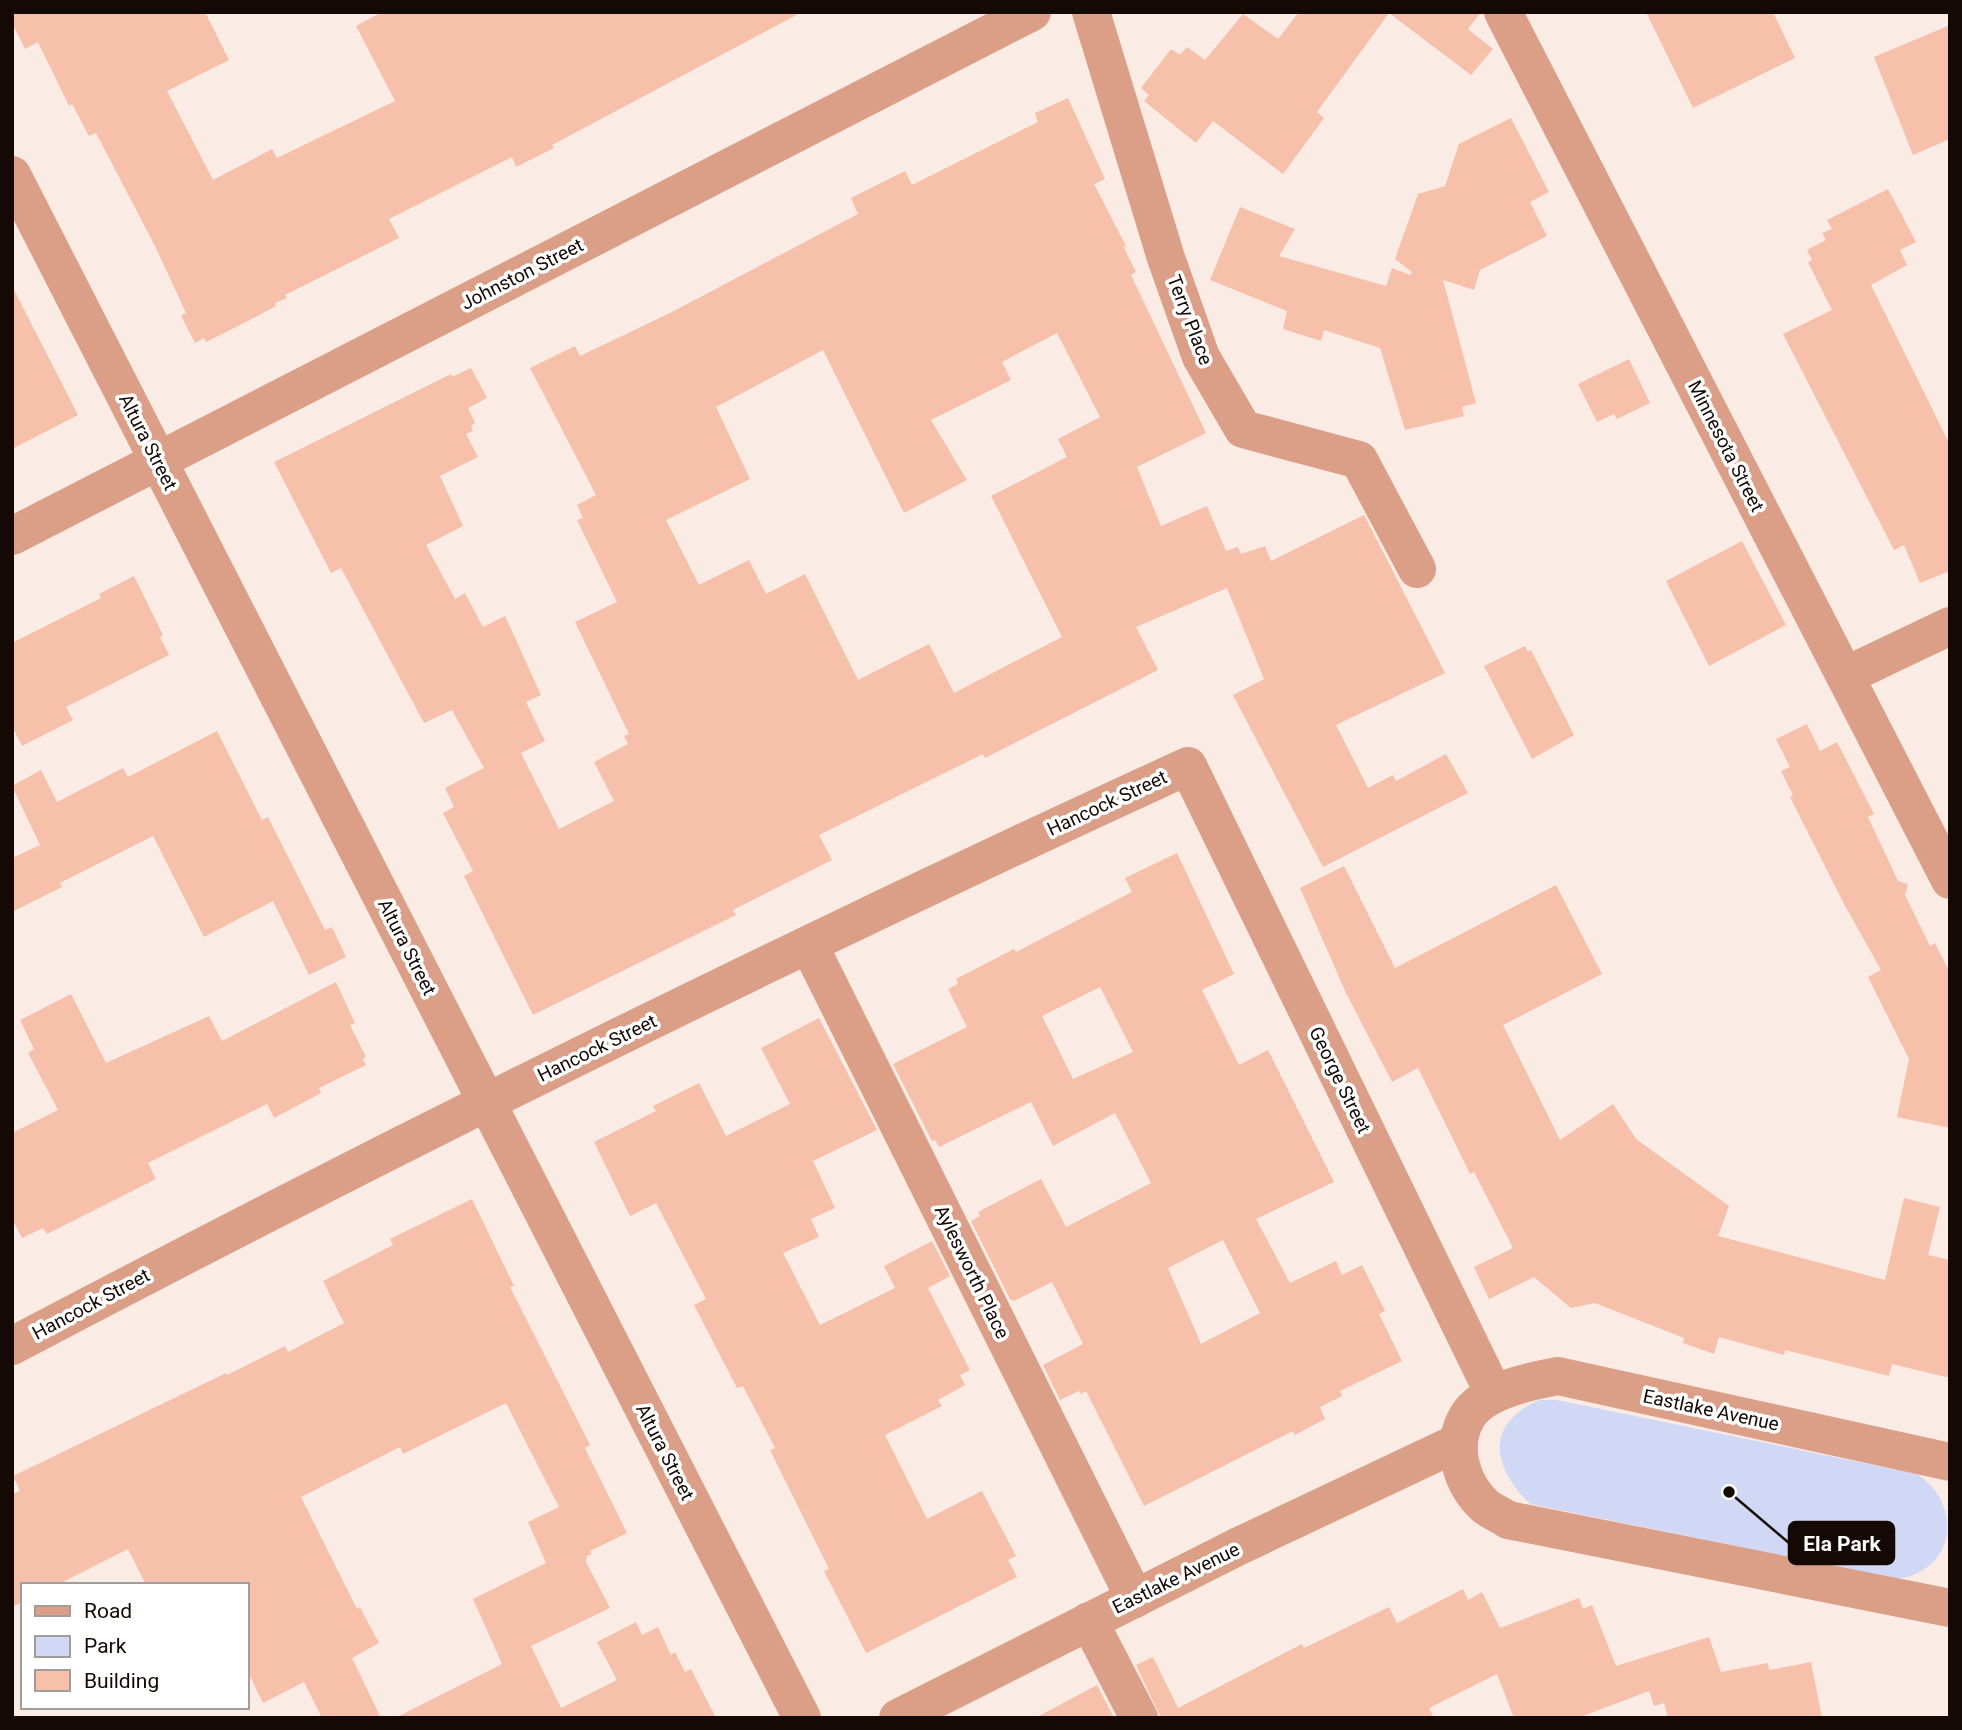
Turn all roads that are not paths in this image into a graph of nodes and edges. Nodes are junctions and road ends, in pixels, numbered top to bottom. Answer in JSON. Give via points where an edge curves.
{"nodes":[{"id":1,"x":1032,"y":12,"type":"edge"},
{"id":2,"x":1091,"y":12,"type":"edge"},
{"id":3,"x":1503,"y":12,"type":"edge"},
{"id":4,"x":12,"y":175,"type":"edge"},
{"id":5,"x":158,"y":461,"type":"junction"},
{"id":6,"x":12,"y":536,"type":"edge"},
{"id":7,"x":1417,"y":569,"type":"dead end"},
{"id":8,"x":1950,"y":626,"type":"edge"},
{"id":9,"x":1845,"y":676,"type":"junction"},
{"id":10,"x":1188,"y":766,"type":"joint"},
{"id":11,"x":1950,"y":880,"type":"edge"},
{"id":12,"x":809,"y":945,"type":"junction"},
{"id":13,"x":487,"y":1102,"type":"junction"},
{"id":14,"x":12,"y":1346,"type":"edge"},
{"id":15,"x":1494,"y":1394,"type":"junction"},
{"id":16,"x":1457,"y":1443,"type":"junction"},
{"id":17,"x":1950,"y":1462,"type":"edge"},
{"id":18,"x":1135,"y":1599,"type":"junction"},
{"id":19,"x":1950,"y":1608,"type":"edge"},
{"id":20,"x":1089,"y":1621,"type":"junction"},
{"id":21,"x":802,"y":1718,"type":"edge"},
{"id":22,"x":898,"y":1718,"type":"edge"},
{"id":23,"x":1139,"y":1718,"type":"edge"}],
"edges":[{"from":1,"to":5,"type":"street","name":"Johnston Street"},
{"from":2,"to":7,"type":"street","name":"Terry Place","via":[[1201,357],[1243,429],[1359,460]]},
{"from":3,"to":9,"type":"street","name":"Minnesota Street"},
{"from":4,"to":5,"type":"street","name":"Altura Street"},
{"from":5,"to":6,"type":"street","name":"Johnston Street"},
{"from":5,"to":13,"type":"street","name":"Altura Street"},
{"from":8,"to":9,"type":"street"},
{"from":9,"to":11,"type":"street","name":"Minnesota Street"},
{"from":10,"to":12,"type":"street","name":"Hancock Street","via":[[886,904]]},
{"from":10,"to":15,"type":"street","name":"George Street"},
{"from":12,"to":13,"type":"street","name":"Hancock Street"},
{"from":12,"to":18,"type":"street","name":"Aylesworth Place"},
{"from":13,"to":14,"type":"street","name":"Hancock Street"},
{"from":13,"to":21,"type":"street","name":"Altura Street"},
{"from":15,"to":16,"type":"street","name":"Eastlake Avenue","via":[[1467,1416]]},
{"from":15,"to":17,"type":"street","name":"Eastlake Avenue","via":[[1527,1381],[1558,1377]]},
{"from":16,"to":18,"type":"street","name":"Eastlake Avenue"},
{"from":16,"to":19,"type":"street","via":[[1462,1474],[1484,1505],[1508,1520]]},
{"from":18,"to":20,"type":"street","name":"Eastlake Avenue"},
{"from":20,"to":22,"type":"street","name":"Eastlake Avenue"},
{"from":20,"to":23,"type":"street"}]}
